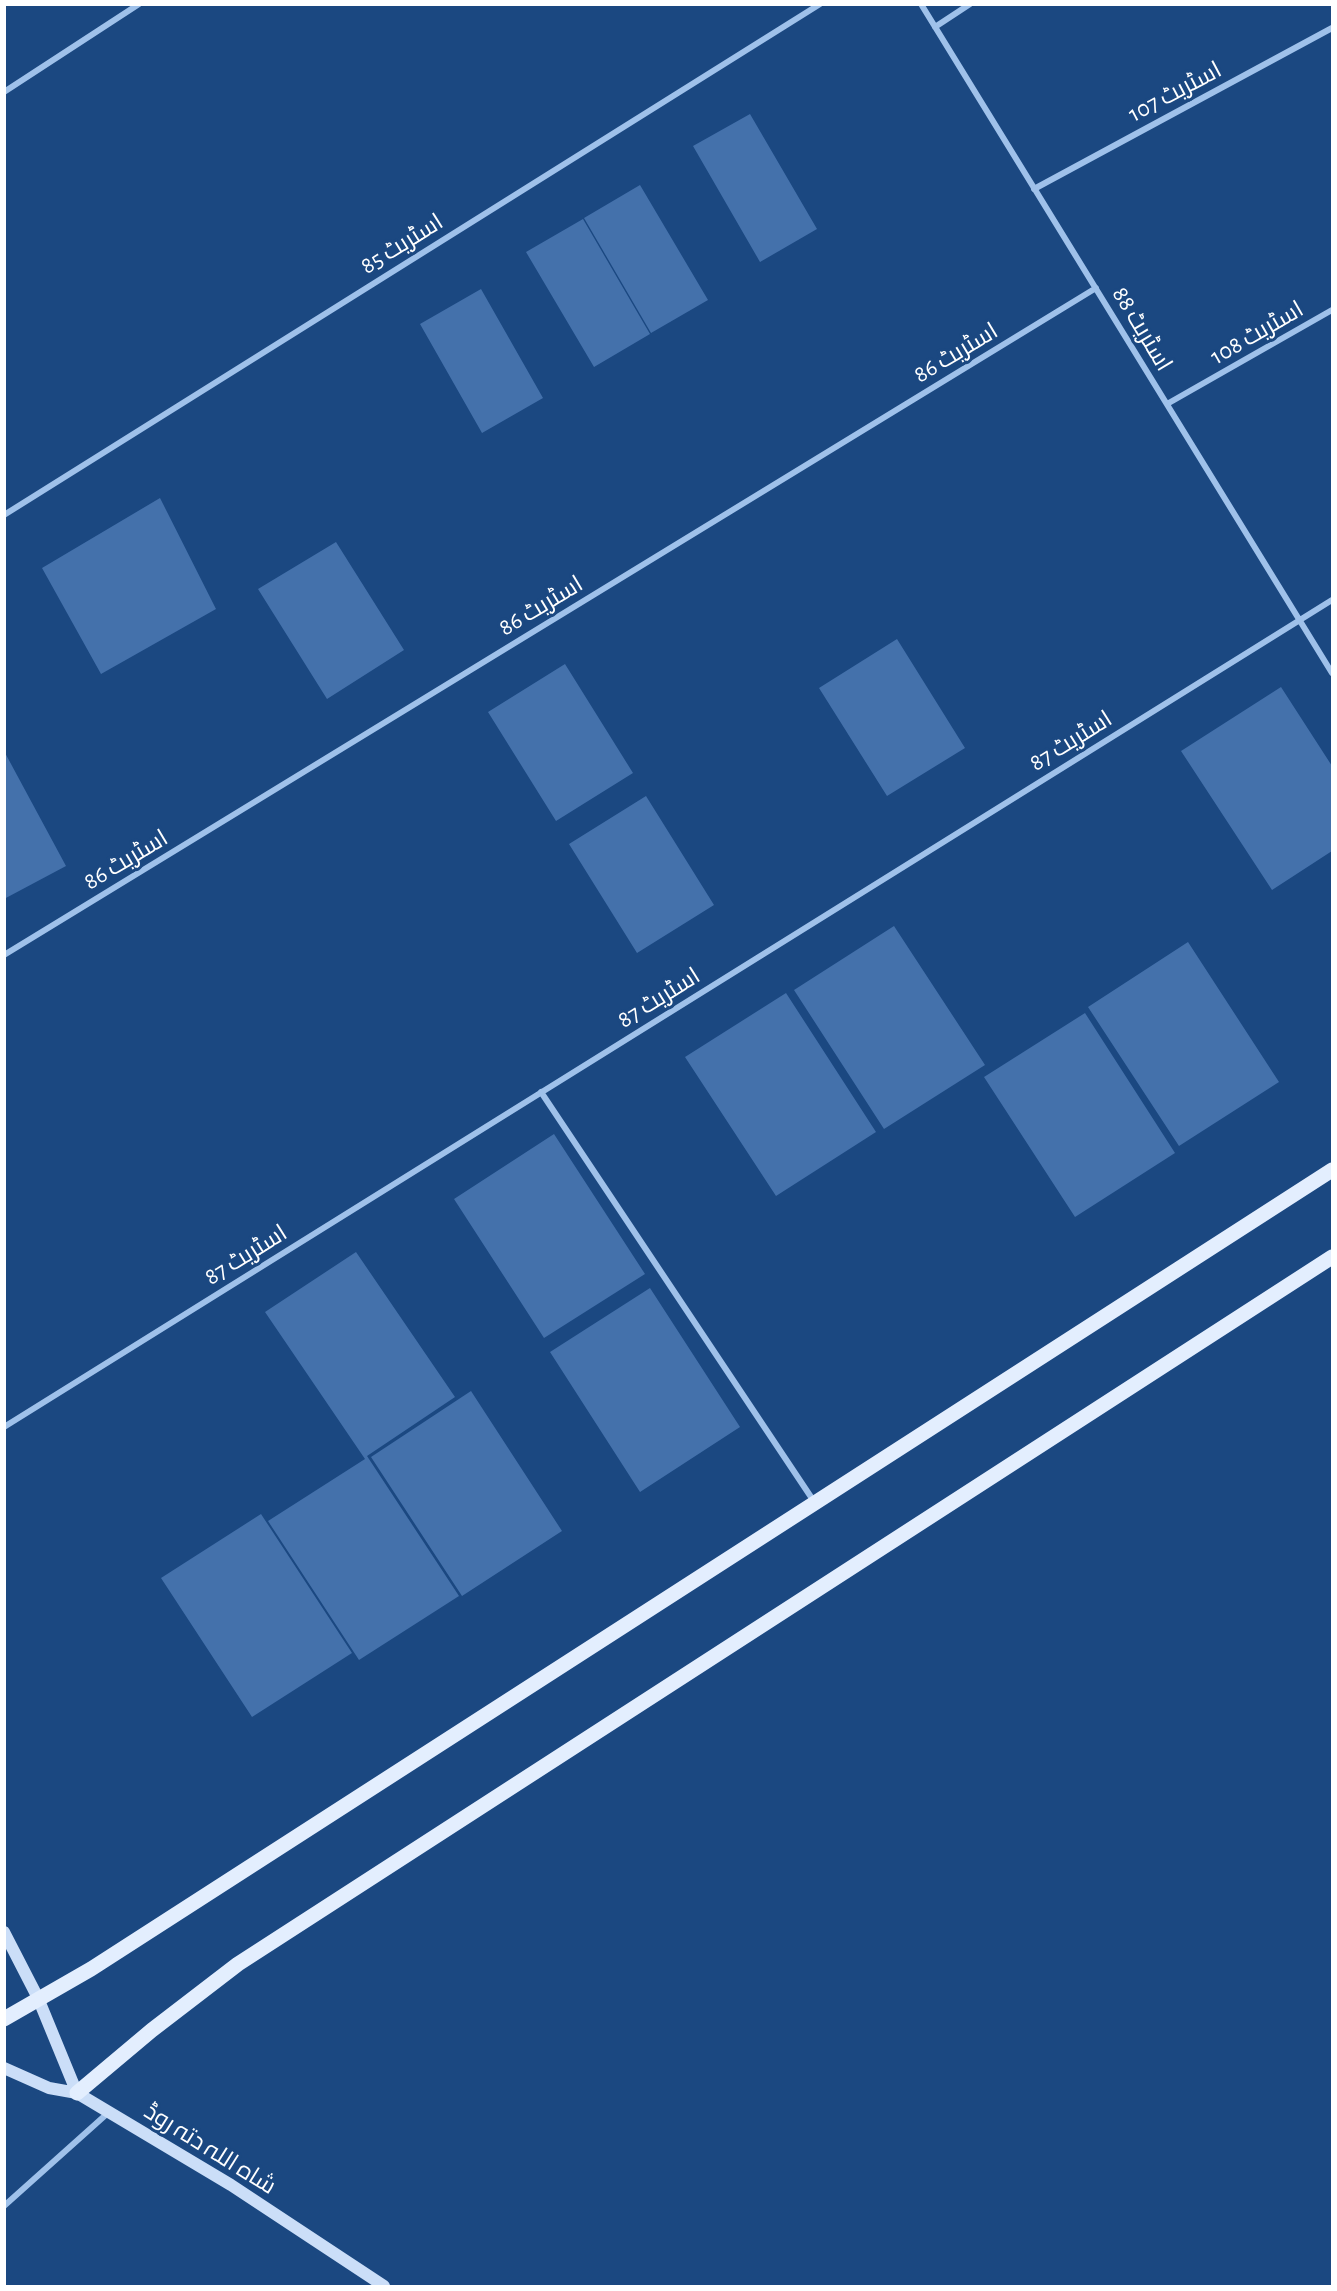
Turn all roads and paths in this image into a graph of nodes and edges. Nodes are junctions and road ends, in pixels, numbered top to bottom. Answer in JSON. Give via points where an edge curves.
{"nodes":[{"id":1,"x":139,"y":4,"type":"edge"},
{"id":2,"x":819,"y":4,"type":"edge"},
{"id":3,"x":921,"y":4,"type":"edge"},
{"id":4,"x":970,"y":4,"type":"edge"},
{"id":5,"x":935,"y":27,"type":"junction"},
{"id":6,"x":1332,"y":28,"type":"edge"},
{"id":7,"x":4,"y":92,"type":"edge"},
{"id":8,"x":1034,"y":189,"type":"junction"},
{"id":9,"x":1096,"y":288,"type":"junction"},
{"id":10,"x":1332,"y":310,"type":"edge"},
{"id":11,"x":1167,"y":405,"type":"junction"},
{"id":12,"x":4,"y":515,"type":"edge"},
{"id":13,"x":1332,"y":600,"type":"edge"},
{"id":14,"x":1300,"y":619,"type":"junction"},
{"id":15,"x":1332,"y":673,"type":"edge"},
{"id":16,"x":4,"y":956,"type":"edge"},
{"id":17,"x":541,"y":1092,"type":"junction"},
{"id":18,"x":1332,"y":1170,"type":"edge"},
{"id":19,"x":1332,"y":1257,"type":"edge"},
{"id":20,"x":4,"y":1427,"type":"edge"},
{"id":21,"x":815,"y":1503,"type":"junction"},
{"id":22,"x":4,"y":1932,"type":"edge"},
{"id":23,"x":38,"y":1998,"type":"junction"},
{"id":24,"x":4,"y":2019,"type":"edge"},
{"id":25,"x":4,"y":2068,"type":"edge"},
{"id":26,"x":77,"y":2093,"type":"junction"},
{"id":27,"x":109,"y":2111,"type":"junction"},
{"id":28,"x":4,"y":2206,"type":"edge"},
{"id":29,"x":384,"y":2286,"type":"edge"}],
"edges":[{"from":1,"to":7,"type":"street"},
{"from":2,"to":12,"type":"street","name":"اسٹریٹ 85"},
{"from":3,"to":5,"type":"street","name":"اسٹریٹ 88"},
{"from":4,"to":5,"type":"street"},
{"from":5,"to":8,"type":"street","name":"اسٹریٹ 88"},
{"from":6,"to":8,"type":"street","name":"اسٹریٹ 107"},
{"from":8,"to":9,"type":"street","name":"اسٹریٹ 88"},
{"from":9,"to":11,"type":"street","name":"اسٹریٹ 88"},
{"from":9,"to":16,"type":"street","name":"اسٹریٹ 86"},
{"from":10,"to":11,"type":"street","name":"اسٹریٹ 108"},
{"from":11,"to":14,"type":"street","name":"اسٹریٹ 88"},
{"from":13,"to":14,"type":"street","name":"اسٹریٹ 87"},
{"from":14,"to":15,"type":"street","name":"اسٹریٹ 88"},
{"from":14,"to":17,"type":"street","name":"اسٹریٹ 87"},
{"from":17,"to":20,"type":"street","name":"اسٹریٹ 87"},
{"from":17,"to":21,"type":"street"},
{"from":18,"to":21,"type":"main road"},
{"from":19,"to":26,"type":"main road","via":[[238,1964]]},
{"from":21,"to":23,"type":"main road","via":[[91,1969]]},
{"from":22,"to":23,"type":"street"},
{"from":23,"to":24,"type":"main road"},
{"from":23,"to":26,"type":"street"},
{"from":25,"to":26,"type":"street","name":"شاہ اللہ دتہ روڈ","via":[[49,2088]]},
{"from":26,"to":27,"type":"street","name":"شاہ اللہ دتہ روڈ"},
{"from":27,"to":28,"type":"street"},
{"from":27,"to":29,"type":"street","name":"شاہ اللہ دتہ روڈ","via":[[231,2185]]}]}
